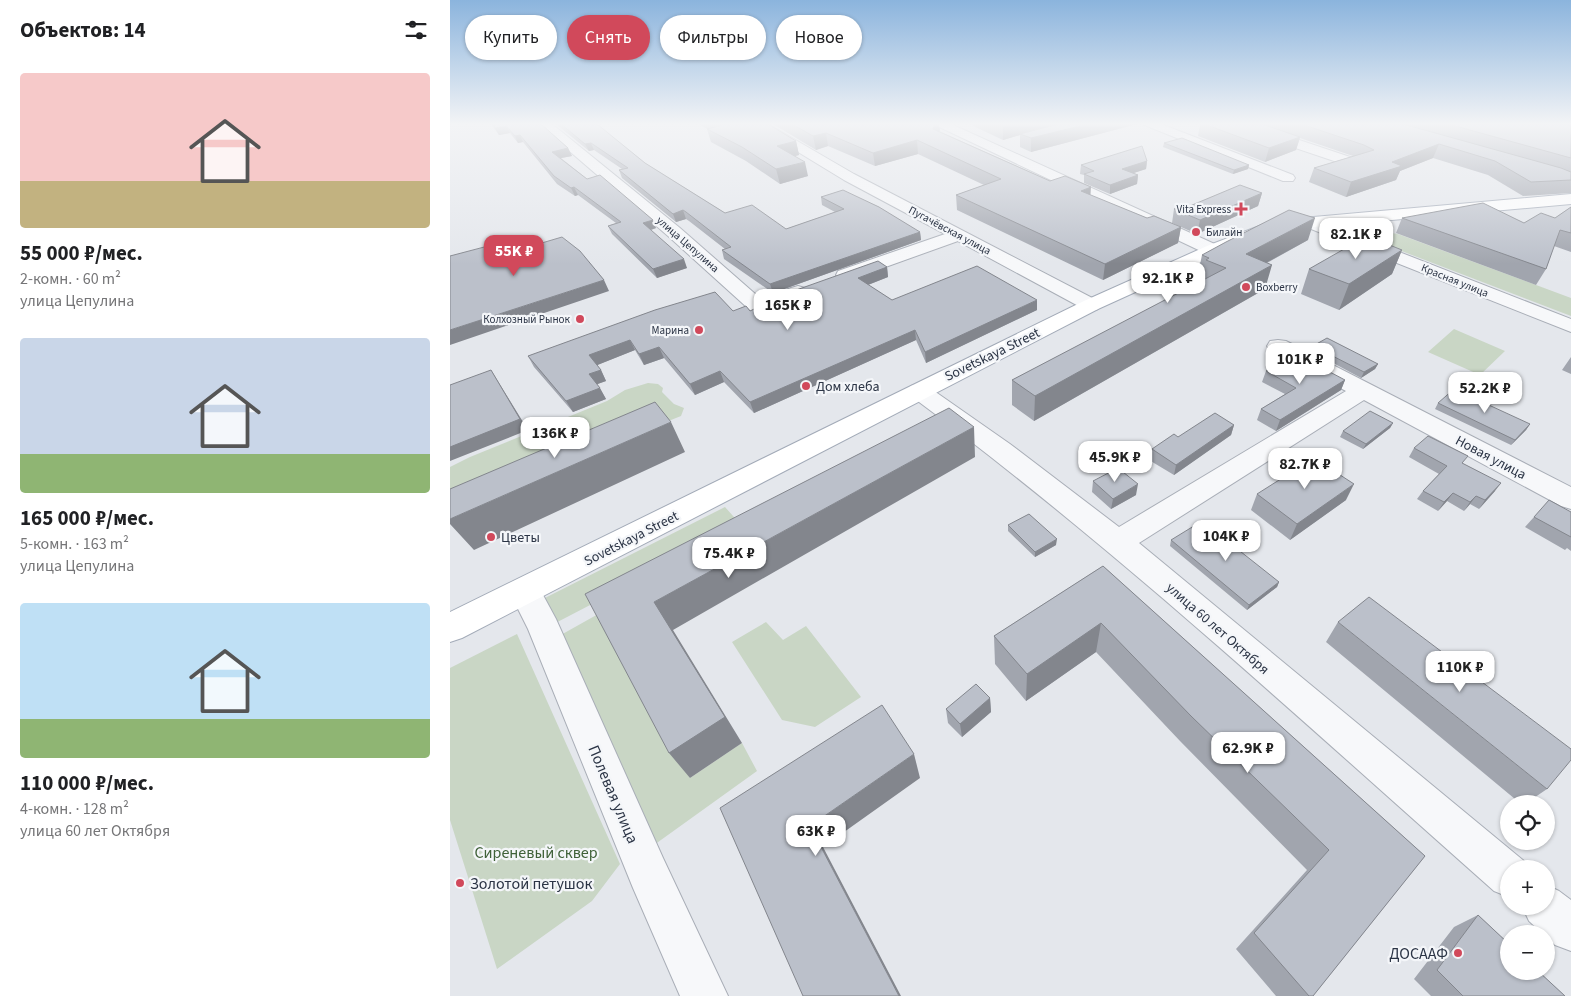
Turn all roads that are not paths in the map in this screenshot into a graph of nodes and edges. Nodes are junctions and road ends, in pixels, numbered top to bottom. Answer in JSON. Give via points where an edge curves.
{"nodes":[{"id":1,"x":600,"y":170,"type":"edge"},
{"id":2,"x":838,"y":170,"type":"edge"},
{"id":3,"x":1038,"y":170,"type":"edge"},
{"id":4,"x":1269,"y":170,"type":"edge"},
{"id":5,"x":1288,"y":178,"type":"dead end"},
{"id":6,"x":1571,"y":199,"type":"edge"},
{"id":7,"x":1312,"y":223,"type":"junction"},
{"id":8,"x":959,"y":235,"type":"junction"},
{"id":9,"x":1212,"y":250,"type":"junction"},
{"id":10,"x":832,"y":280,"type":"edge"},
{"id":11,"x":814,"y":287,"type":"edge"},
{"id":12,"x":1092,"y":304,"type":"junction"},
{"id":13,"x":1571,"y":326,"type":"edge"},
{"id":14,"x":1278,"y":346,"type":"dead end"},
{"id":15,"x":1364,"y":390,"type":"junction"},
{"id":16,"x":918,"y":391,"type":"junction"},
{"id":17,"x":1571,"y":499,"type":"edge"},
{"id":18,"x":1118,"y":542,"type":"junction"},
{"id":19,"x":525,"y":591,"type":"junction"},
{"id":20,"x":450,"y":628,"type":"edge"},
{"id":21,"x":1500,"y":868,"type":"edge"},
{"id":22,"x":1555,"y":915,"type":"edge"},
{"id":23,"x":1571,"y":929,"type":"edge"},
{"id":24,"x":704,"y":996,"type":"edge"}],
"edges":[{"from":1,"to":11,"type":"street","name":"улица Цепулина","via":[[758,306]]},
{"from":2,"to":8,"type":"street","name":"Пугачёвская улица"},
{"from":3,"to":9,"type":"street"},
{"from":4,"to":5,"type":"street"},
{"from":6,"to":7,"type":"main road","name":"Sovetskaya Street"},
{"from":7,"to":9,"type":"main road","name":"Sovetskaya Street","via":[[1273,227]]},
{"from":7,"to":13,"type":"street","name":"Красная улица"},
{"from":8,"to":10,"type":"street"},
{"from":8,"to":12,"type":"street","name":"Пугачёвская улица"},
{"from":9,"to":12,"type":"main road","name":"Sovetskaya Street"},
{"from":12,"to":16,"type":"main road","name":"Sovetskaya Street"},
{"from":14,"to":15,"type":"street","name":"Новая улица"},
{"from":15,"to":17,"type":"street","name":"Новая улица"},
{"from":15,"to":18,"type":"street"},
{"from":16,"to":18,"type":"street","name":"улица 60 лет Октября","via":[[1001,450]]},
{"from":16,"to":19,"type":"main road","name":"Sovetskaya Street"},
{"from":18,"to":21,"type":"street","name":"улица 60 лет Октября"},
{"from":19,"to":20,"type":"main road","name":"Sovetskaya Street"},
{"from":19,"to":24,"type":"street","name":"Полевая улица","via":[[542,623]]},
{"from":22,"to":23,"type":"street"}]}
